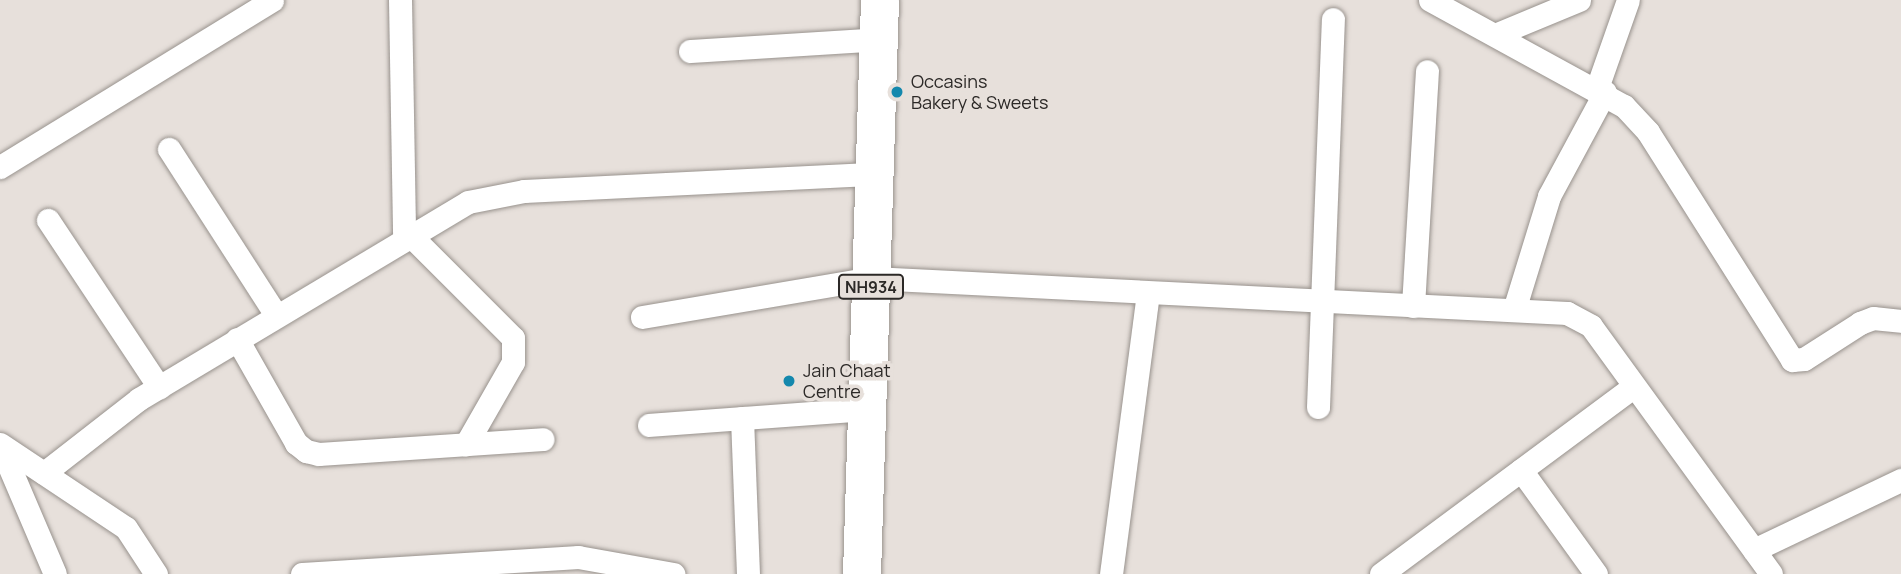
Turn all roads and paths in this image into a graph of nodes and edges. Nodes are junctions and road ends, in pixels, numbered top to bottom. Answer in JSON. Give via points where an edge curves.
{"nodes":[{"id":1,"x":272,"y":0,"type":"edge"},
{"id":2,"x":400,"y":0,"type":"edge"},
{"id":3,"x":880,"y":0,"type":"edge"},
{"id":4,"x":1430,"y":0,"type":"edge"},
{"id":5,"x":1579,"y":0,"type":"edge"},
{"id":6,"x":1629,"y":0,"type":"edge"},
{"id":7,"x":1333,"y":19,"type":"dead end"},
{"id":8,"x":1497,"y":34,"type":"junction"},
{"id":9,"x":878,"y":39,"type":"junction"},
{"id":10,"x":690,"y":51,"type":"dead end"},
{"id":11,"x":1427,"y":71,"type":"dead end"},
{"id":12,"x":1601,"y":90,"type":"junction"},
{"id":13,"x":169,"y":149,"type":"dead end"},
{"id":14,"x":0,"y":167,"type":"edge"},
{"id":15,"x":875,"y":174,"type":"junction"},
{"id":16,"x":48,"y":220,"type":"dead end"},
{"id":17,"x":406,"y":235,"type":"junction"},
{"id":18,"x":872,"y":278,"type":"junction"},
{"id":19,"x":1148,"y":293,"type":"junction"},
{"id":20,"x":1324,"y":304,"type":"junction"},
{"id":21,"x":1412,"y":306,"type":"junction"},
{"id":22,"x":1514,"y":310,"type":"junction"},
{"id":23,"x":276,"y":315,"type":"junction"},
{"id":24,"x":642,"y":317,"type":"dead end"},
{"id":25,"x":1901,"y":321,"type":"edge"},
{"id":26,"x":237,"y":340,"type":"junction"},
{"id":27,"x":1634,"y":386,"type":"junction"},
{"id":28,"x":159,"y":387,"type":"junction"},
{"id":29,"x":1318,"y":407,"type":"dead end"},
{"id":30,"x":868,"y":409,"type":"junction"},
{"id":31,"x":742,"y":418,"type":"junction"},
{"id":32,"x":649,"y":425,"type":"dead end"},
{"id":33,"x":542,"y":439,"type":"dead end"},
{"id":34,"x":0,"y":444,"type":"edge"},
{"id":35,"x":466,"y":444,"type":"junction"},
{"id":36,"x":1521,"y":470,"type":"junction"},
{"id":37,"x":44,"y":473,"type":"junction"},
{"id":38,"x":1901,"y":480,"type":"edge"},
{"id":39,"x":1754,"y":550,"type":"junction"},
{"id":40,"x":1407,"y":567,"type":"edge"},
{"id":41,"x":55,"y":574,"type":"edge"},
{"id":42,"x":156,"y":574,"type":"edge"},
{"id":43,"x":302,"y":574,"type":"edge"},
{"id":44,"x":673,"y":574,"type":"edge"},
{"id":45,"x":748,"y":574,"type":"edge"},
{"id":46,"x":862,"y":574,"type":"edge"},
{"id":47,"x":1111,"y":574,"type":"edge"},
{"id":48,"x":1381,"y":574,"type":"edge"},
{"id":49,"x":1596,"y":574,"type":"edge"},
{"id":50,"x":1771,"y":574,"type":"edge"}],
"edges":[{"from":1,"to":14,"type":"street"},
{"from":2,"to":17,"type":"street"},
{"from":3,"to":9,"type":"highway","number":"NH934"},
{"from":4,"to":8,"type":"street"},
{"from":5,"to":8,"type":"street"},
{"from":6,"to":12,"type":"street"},
{"from":7,"to":20,"type":"street"},
{"from":8,"to":12,"type":"street"},
{"from":9,"to":10,"type":"street"},
{"from":9,"to":15,"type":"highway","number":"NH934"},
{"from":11,"to":21,"type":"street"},
{"from":12,"to":22,"type":"street","via":[[1549,196]]},
{"from":12,"to":25,"type":"street","via":[[1648,132],[1792,360],[1804,359],[1873,318]]},
{"from":13,"to":23,"type":"street"},
{"from":15,"to":17,"type":"street","via":[[495,194],[442,214]]},
{"from":15,"to":18,"type":"highway","number":"NH934"},
{"from":16,"to":28,"type":"street"},
{"from":17,"to":23,"type":"street"},
{"from":17,"to":35,"type":"street","via":[[513,338],[513,362]]},
{"from":18,"to":19,"type":"street"},
{"from":18,"to":24,"type":"street"},
{"from":18,"to":30,"type":"highway","number":"NH934"},
{"from":19,"to":20,"type":"street"},
{"from":19,"to":47,"type":"street"},
{"from":20,"to":21,"type":"street"},
{"from":20,"to":29,"type":"street"},
{"from":21,"to":22,"type":"street"},
{"from":22,"to":27,"type":"street","via":[[1580,317]]},
{"from":23,"to":26,"type":"street"},
{"from":26,"to":28,"type":"street"},
{"from":26,"to":35,"type":"street","via":[[296,443],[306,451]]},
{"from":27,"to":36,"type":"street"},
{"from":27,"to":39,"type":"street"},
{"from":28,"to":37,"type":"street"},
{"from":30,"to":31,"type":"street"},
{"from":30,"to":46,"type":"highway","number":"NH934"},
{"from":31,"to":32,"type":"street"},
{"from":31,"to":45,"type":"street"},
{"from":33,"to":35,"type":"street"},
{"from":34,"to":37,"type":"street"},
{"from":34,"to":41,"type":"street"},
{"from":36,"to":40,"type":"street"},
{"from":36,"to":49,"type":"street"},
{"from":37,"to":42,"type":"street","via":[[126,528]]},
{"from":38,"to":39,"type":"street"},
{"from":39,"to":50,"type":"street"},
{"from":40,"to":48,"type":"street"},
{"from":43,"to":44,"type":"street","via":[[578,557]]}]}
